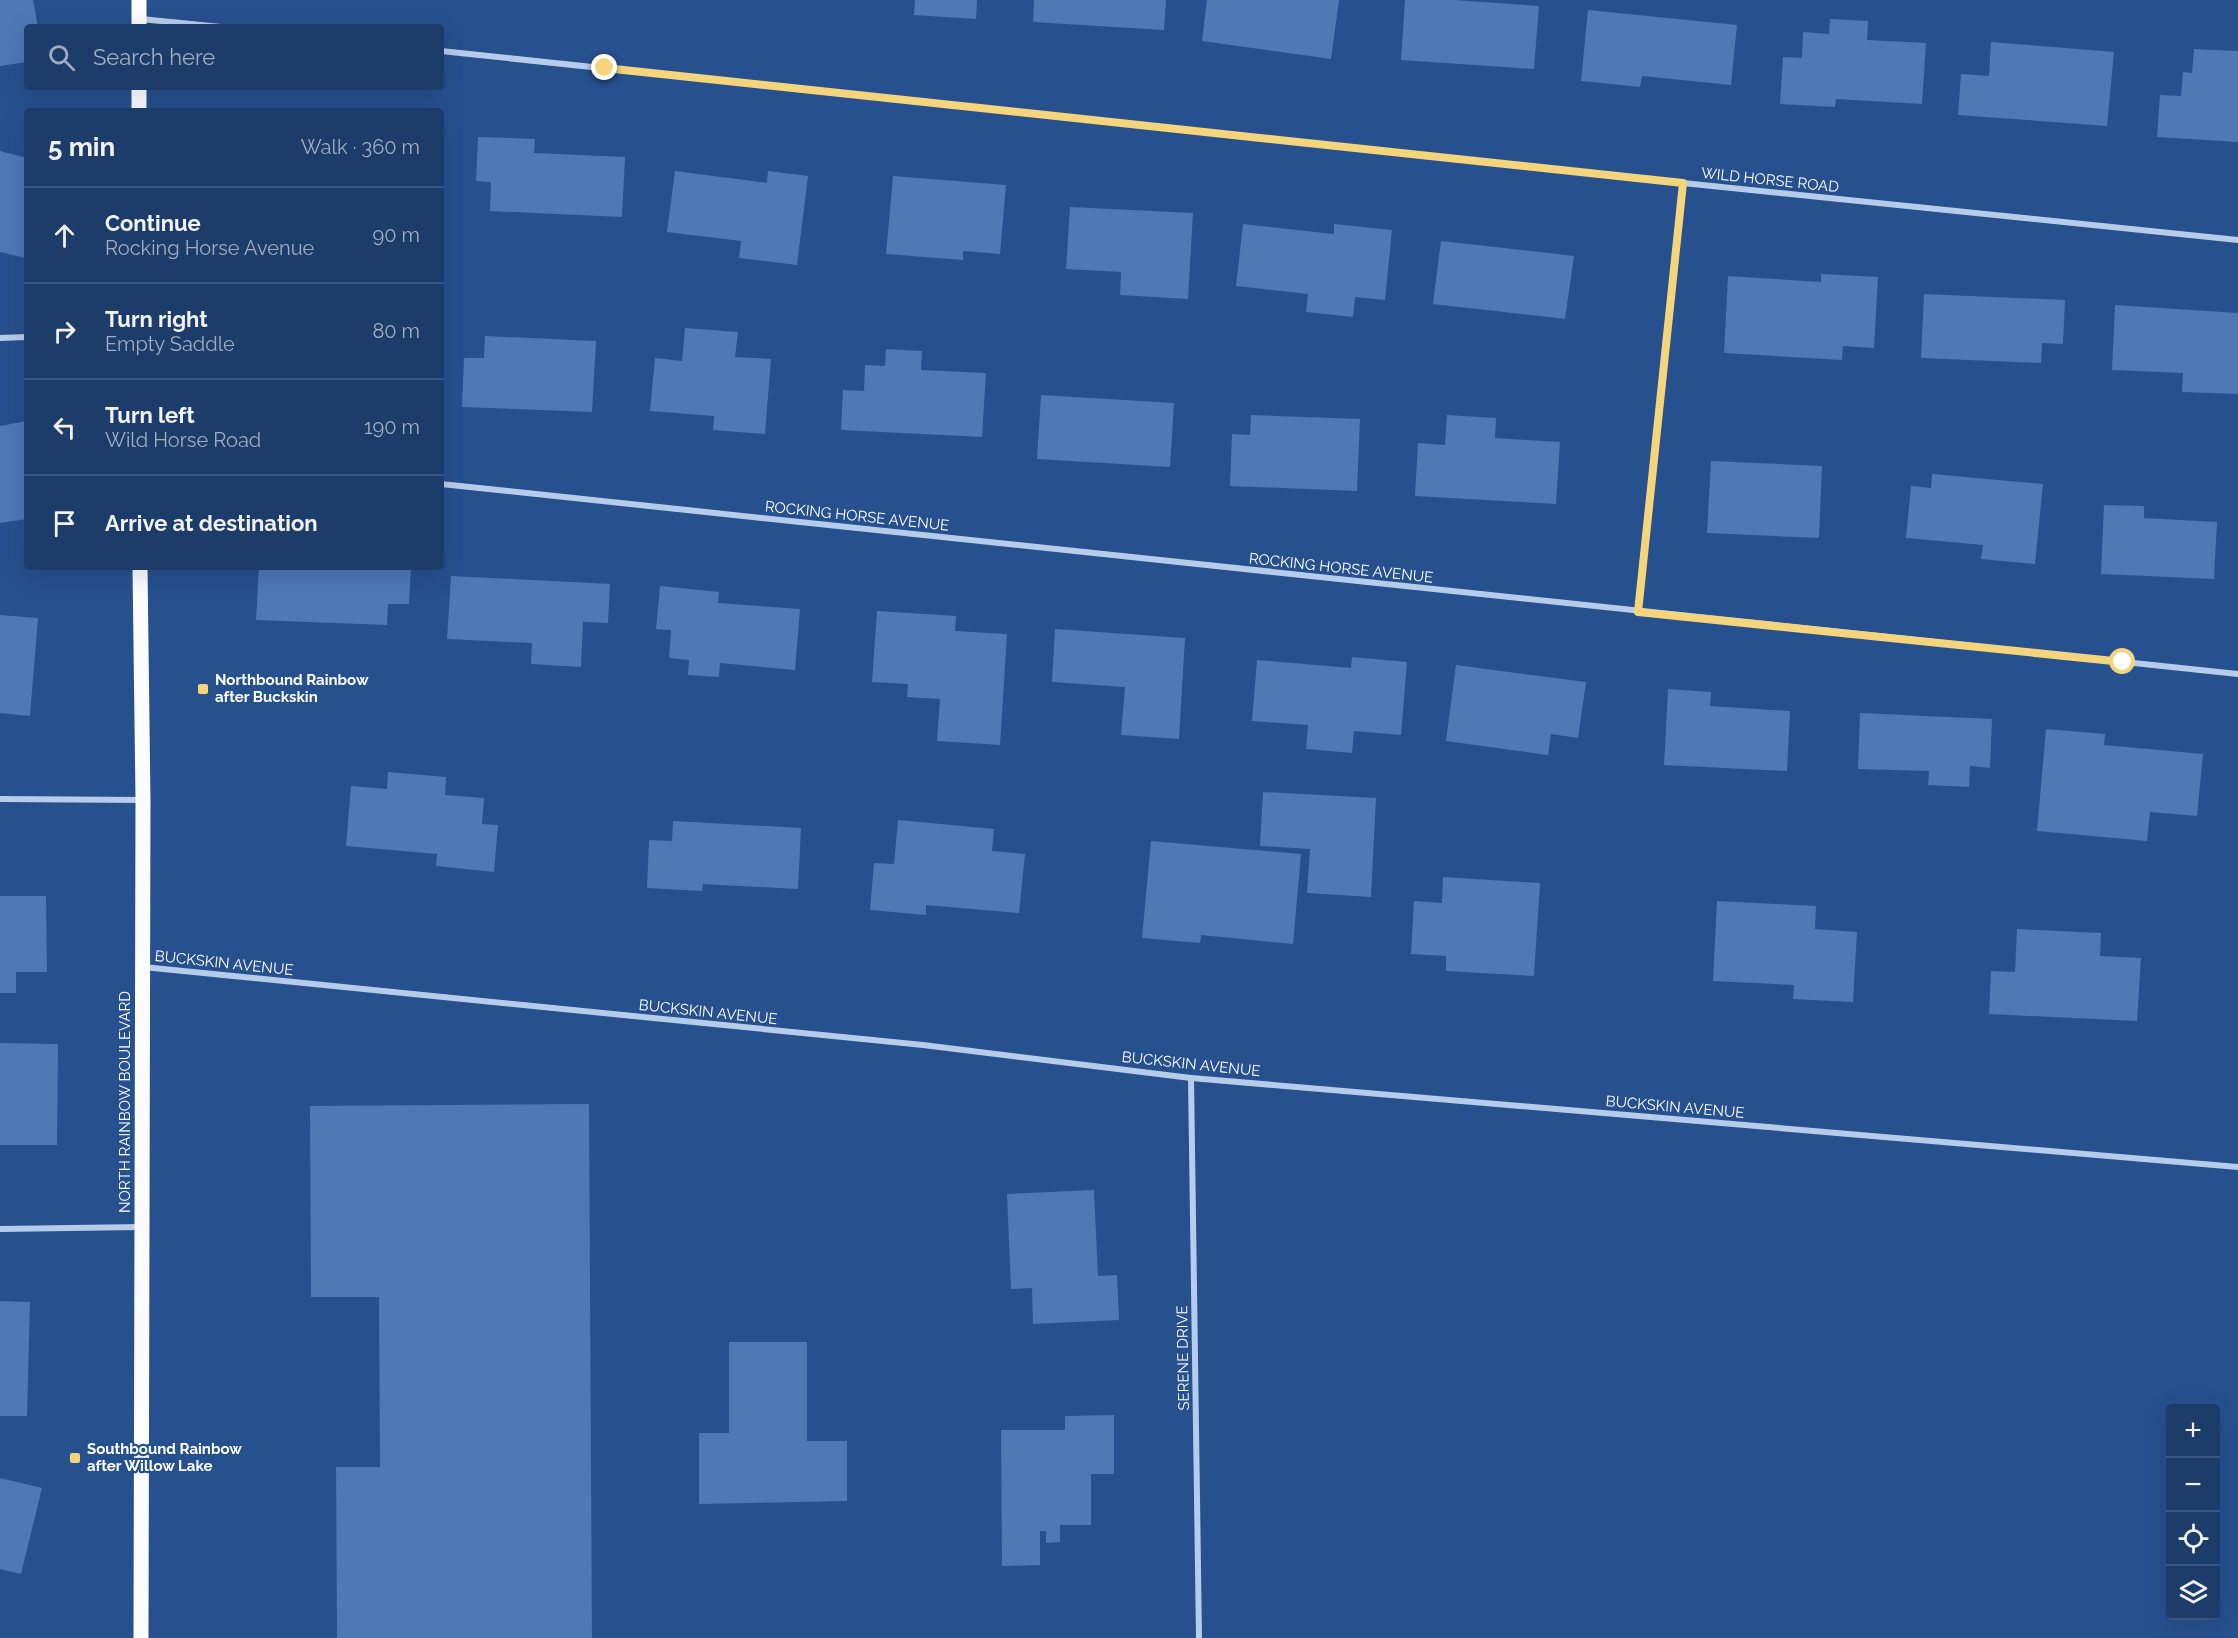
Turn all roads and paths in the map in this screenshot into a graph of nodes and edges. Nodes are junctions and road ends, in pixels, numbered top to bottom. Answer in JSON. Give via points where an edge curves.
{"nodes":[{"id":1,"x":139,"y":0,"type":"edge"},
{"id":2,"x":139,"y":23,"type":"edge"},
{"id":3,"x":159,"y":24,"type":"edge"},
{"id":4,"x":444,"y":51,"type":"edge"},
{"id":5,"x":139,"y":90,"type":"edge"},
{"id":6,"x":139,"y":108,"type":"edge"},
{"id":7,"x":1683,"y":183,"type":"junction"},
{"id":8,"x":2238,"y":240,"type":"edge"},
{"id":9,"x":0,"y":338,"type":"edge"},
{"id":10,"x":24,"y":338,"type":"edge"},
{"id":11,"x":444,"y":484,"type":"edge"},
{"id":12,"x":140,"y":570,"type":"edge"},
{"id":13,"x":1638,"y":612,"type":"junction"},
{"id":14,"x":2238,"y":674,"type":"edge"},
{"id":15,"x":0,"y":800,"type":"edge"},
{"id":16,"x":143,"y":800,"type":"junction"},
{"id":17,"x":143,"y":968,"type":"junction"},
{"id":18,"x":1191,"y":1078,"type":"junction"},
{"id":19,"x":2238,"y":1167,"type":"edge"},
{"id":20,"x":143,"y":1227,"type":"junction"},
{"id":21,"x":0,"y":1229,"type":"edge"},
{"id":22,"x":141,"y":1638,"type":"edge"},
{"id":23,"x":1199,"y":1638,"type":"edge"}],
"edges":[{"from":1,"to":2,"type":"main road"},
{"from":2,"to":3,"type":"street"},
{"from":4,"to":7,"type":"street","name":"WILD HORSE ROAD"},
{"from":5,"to":6,"type":"main road"},
{"from":7,"to":8,"type":"street","name":"WILD HORSE ROAD"},
{"from":7,"to":13,"type":"street"},
{"from":9,"to":10,"type":"street"},
{"from":11,"to":13,"type":"street","name":"ROCKING HORSE AVENUE"},
{"from":12,"to":16,"type":"main road","name":"NORTH RAINBOW BOULEVARD"},
{"from":13,"to":14,"type":"street","name":"ROCKING HORSE AVENUE"},
{"from":15,"to":16,"type":"street"},
{"from":16,"to":17,"type":"main road","name":"NORTH RAINBOW BOULEVARD"},
{"from":17,"to":18,"type":"street","name":"BUCKSKIN AVENUE","via":[[923,1045]]},
{"from":17,"to":20,"type":"main road","name":"NORTH RAINBOW BOULEVARD"},
{"from":18,"to":19,"type":"street","name":"BUCKSKIN AVENUE"},
{"from":18,"to":23,"type":"street","name":"SERENE DRIVE"},
{"from":20,"to":21,"type":"street"},
{"from":20,"to":22,"type":"main road","name":"NORTH RAINBOW BOULEVARD"}]}
